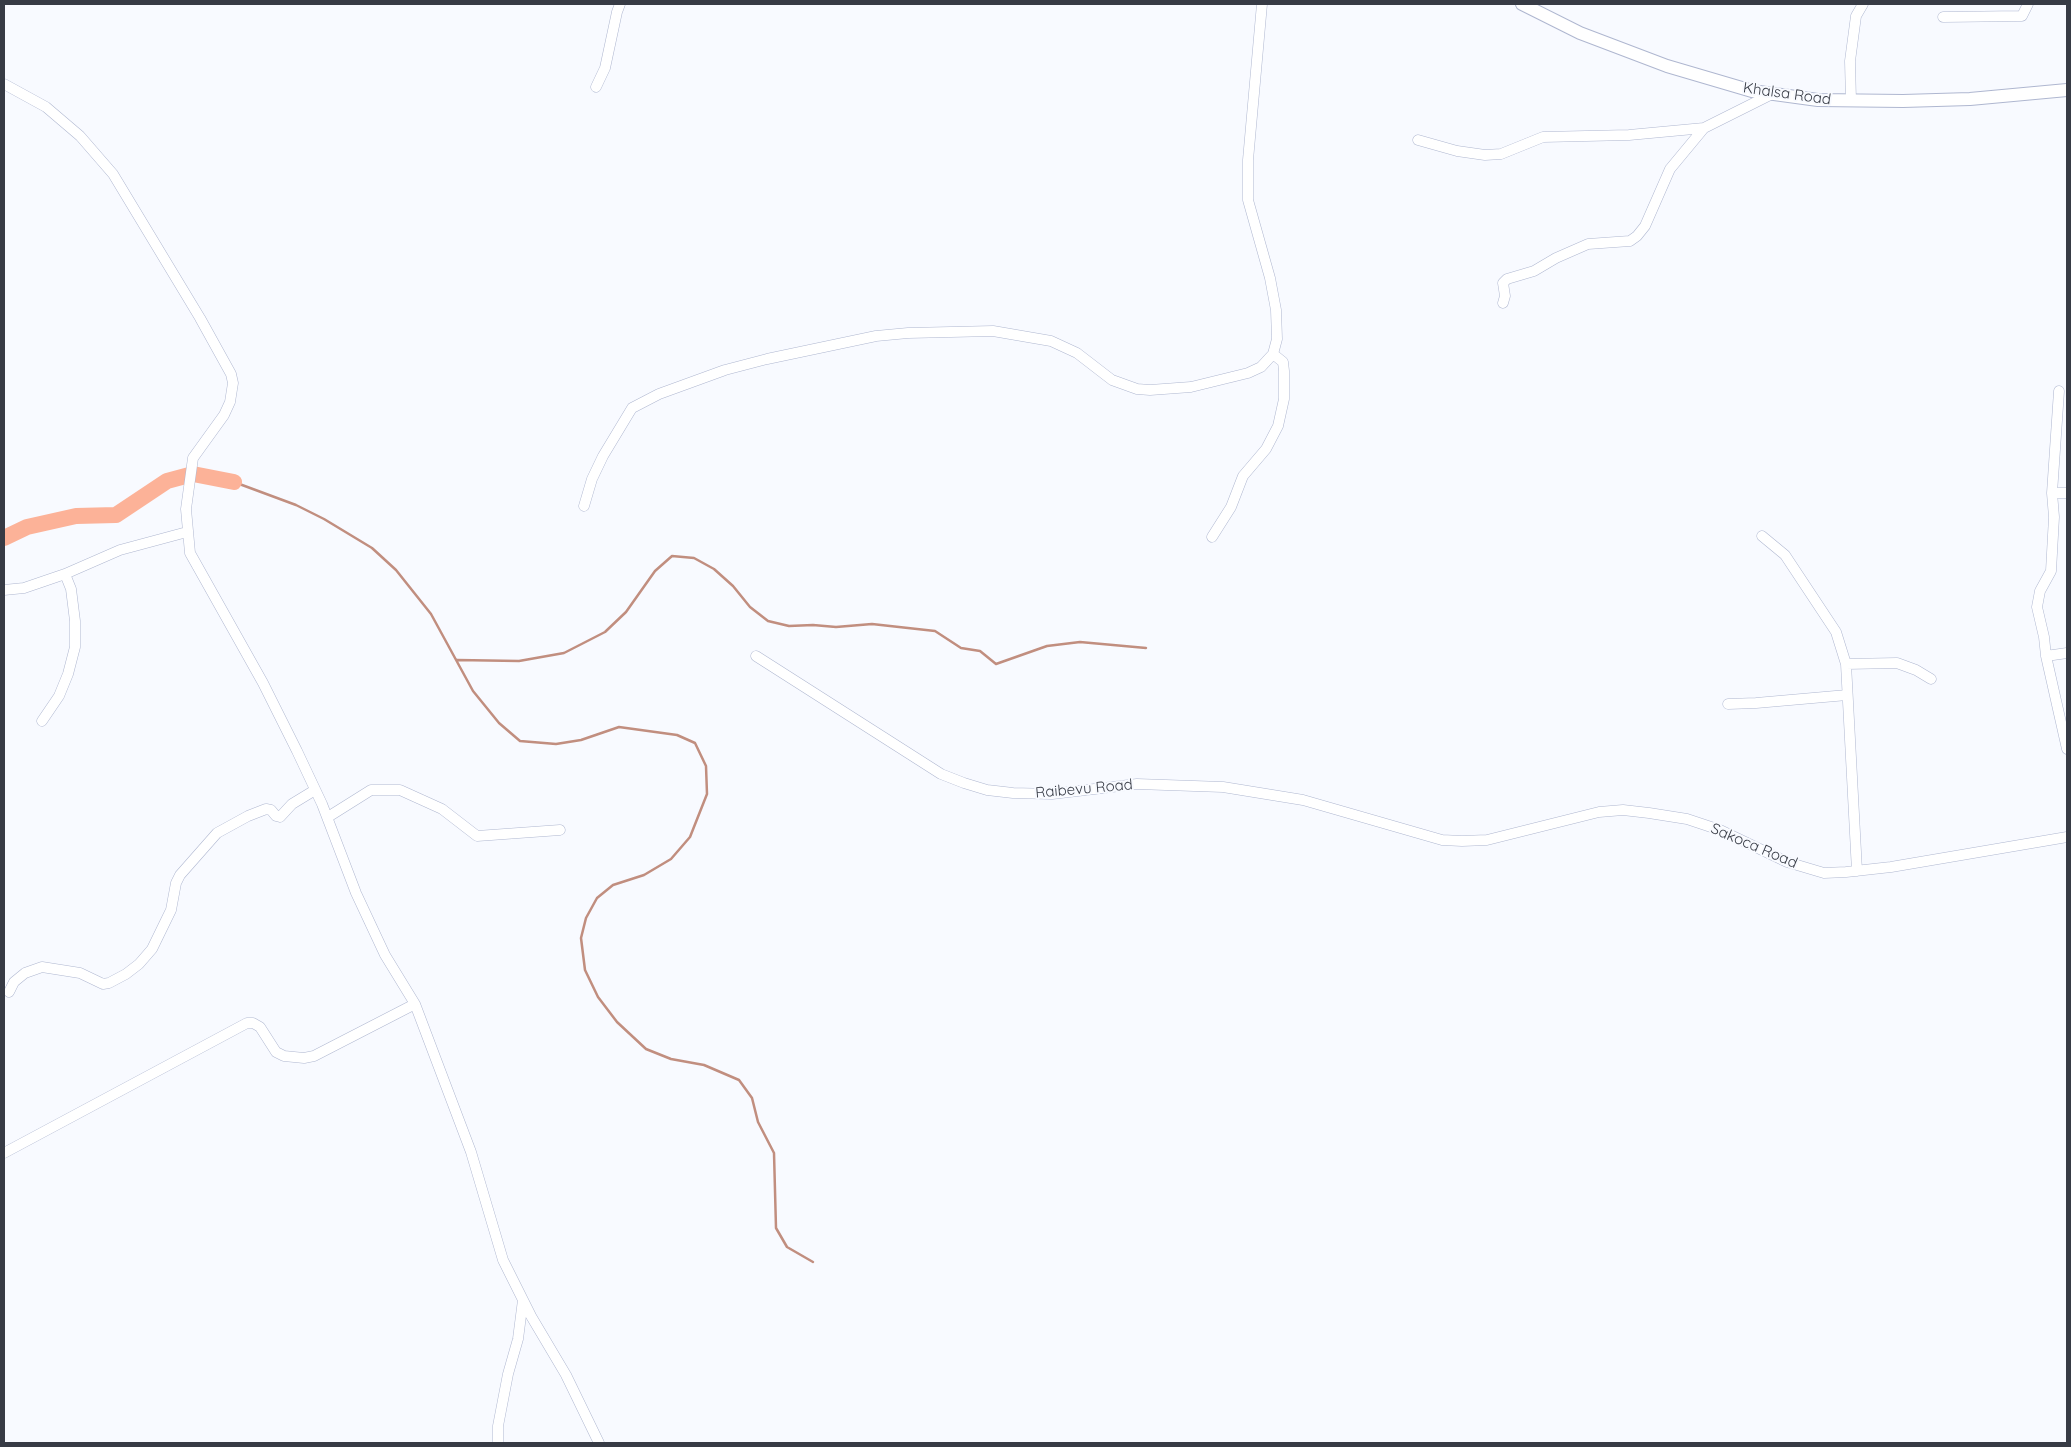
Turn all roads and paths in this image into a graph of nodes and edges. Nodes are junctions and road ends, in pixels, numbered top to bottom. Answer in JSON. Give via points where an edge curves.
{"nodes":[{"id":1,"x":620,"y":4,"type":"edge"},
{"id":2,"x":1262,"y":4,"type":"edge"},
{"id":3,"x":1522,"y":4,"type":"edge"},
{"id":4,"x":1863,"y":4,"type":"edge"},
{"id":5,"x":2028,"y":4,"type":"edge"},
{"id":6,"x":1943,"y":17,"type":"dead end"},
{"id":7,"x":4,"y":84,"type":"edge"},
{"id":8,"x":596,"y":87,"type":"dead end"},
{"id":9,"x":2067,"y":90,"type":"edge"},
{"id":10,"x":1772,"y":94,"type":"junction"},
{"id":11,"x":1851,"y":101,"type":"junction"},
{"id":12,"x":1704,"y":128,"type":"junction"},
{"id":13,"x":1418,"y":140,"type":"dead end"},
{"id":14,"x":1503,"y":303,"type":"dead end"},
{"id":15,"x":1274,"y":354,"type":"junction"},
{"id":16,"x":2059,"y":391,"type":"dead end"},
{"id":17,"x":2052,"y":493,"type":"junction"},
{"id":18,"x":2067,"y":493,"type":"edge"},
{"id":19,"x":584,"y":506,"type":"dead end"},
{"id":20,"x":188,"y":532,"type":"junction"},
{"id":21,"x":1762,"y":536,"type":"dead end"},
{"id":22,"x":1212,"y":537,"type":"dead end"},
{"id":23,"x":65,"y":574,"type":"junction"},
{"id":24,"x":4,"y":590,"type":"edge"},
{"id":25,"x":2067,"y":654,"type":"edge"},
{"id":26,"x":756,"y":656,"type":"dead end"},
{"id":27,"x":2046,"y":656,"type":"junction"},
{"id":28,"x":1846,"y":664,"type":"junction"},
{"id":29,"x":1931,"y":680,"type":"dead end"},
{"id":30,"x":1847,"y":695,"type":"junction"},
{"id":31,"x":1728,"y":704,"type":"dead end"},
{"id":32,"x":42,"y":721,"type":"dead end"},
{"id":33,"x":2067,"y":749,"type":"edge"},
{"id":34,"x":315,"y":790,"type":"junction"},
{"id":35,"x":328,"y":817,"type":"junction"},
{"id":36,"x":560,"y":830,"type":"dead end"},
{"id":37,"x":2067,"y":837,"type":"edge"},
{"id":38,"x":1442,"y":840,"type":"joint"},
{"id":39,"x":1857,"y":871,"type":"junction"},
{"id":40,"x":9,"y":992,"type":"dead end"},
{"id":41,"x":414,"y":1004,"type":"junction"},
{"id":42,"x":4,"y":1152,"type":"edge"},
{"id":43,"x":523,"y":1300,"type":"junction"},
{"id":44,"x":498,"y":1443,"type":"edge"},
{"id":45,"x":599,"y":1443,"type":"edge"}],
"edges":[{"from":1,"to":8,"type":"street","via":[[605,68]]},
{"from":2,"to":15,"type":"street","via":[[1247,182],[1251,217],[1274,295],[1277,339]]},
{"from":3,"to":10,"type":"main road","name":"Khalsa Road","via":[[1580,34],[1666,66]]},
{"from":4,"to":11,"type":"street","via":[[1856,16],[1850,61]]},
{"from":5,"to":6,"type":"street","via":[[2022,16]]},
{"from":7,"to":20,"type":"street","via":[[46,107],[80,136],[113,174],[225,361],[233,382],[230,402],[193,458],[186,509]]},
{"from":9,"to":11,"type":"main road","name":"Khalsa Road","via":[[1970,99]]},
{"from":10,"to":11,"type":"main road","name":"Khalsa Road"},
{"from":10,"to":12,"type":"street"},
{"from":12,"to":13,"type":"street","via":[[1544,137],[1501,154],[1485,155]]},
{"from":12,"to":14,"type":"street","via":[[1670,169],[1645,226],[1637,236],[1630,240],[1588,244],[1507,279],[1503,283]]},
{"from":15,"to":19,"type":"street","via":[[1261,367],[1248,373],[1191,387],[1150,390],[1124,386],[1077,353],[1051,341],[993,332],[876,336],[767,359],[724,370],[632,408],[603,456]]},
{"from":15,"to":22,"type":"street","via":[[1283,362],[1284,371],[1284,399],[1278,426],[1266,449],[1243,476],[1227,514]]},
{"from":16,"to":17,"type":"street"},
{"from":17,"to":18,"type":"street"},
{"from":17,"to":27,"type":"street","via":[[2051,571],[2040,591],[2038,607]]},
{"from":20,"to":23,"type":"street","via":[[120,550]]},
{"from":20,"to":34,"type":"street","via":[[190,553],[263,683]]},
{"from":21,"to":28,"type":"street","via":[[1784,555],[1836,632]]},
{"from":23,"to":24,"type":"street","via":[[24,588]]},
{"from":23,"to":32,"type":"street","via":[[73,605],[76,647],[59,696]]},
{"from":25,"to":27,"type":"street"},
{"from":26,"to":38,"type":"street","name":"Raibevu Road","via":[[941,774],[987,790],[1052,794],[1137,784],[1223,787],[1303,800]]},
{"from":27,"to":33,"type":"street"},
{"from":28,"to":29,"type":"street","via":[[1897,663]]},
{"from":28,"to":30,"type":"street"},
{"from":30,"to":31,"type":"street"},
{"from":30,"to":39,"type":"street"},
{"from":34,"to":35,"type":"street"},
{"from":34,"to":40,"type":"street","via":[[280,816],[266,809],[218,832],[180,875],[171,910],[152,949],[126,974],[103,984],[80,973],[42,967],[25,973],[14,982]]},
{"from":35,"to":36,"type":"street","via":[[372,790],[400,790],[442,809],[477,836]]},
{"from":35,"to":41,"type":"street","via":[[356,893],[385,955]]},
{"from":37,"to":39,"type":"street","name":"Sakoca Road"},
{"from":38,"to":39,"type":"street","name":"Sakoca Road","via":[[1487,840],[1600,812],[1623,810],[1687,820],[1720,830],[1806,869],[1824,873]]},
{"from":41,"to":42,"type":"street","via":[[314,1056],[304,1058],[276,1052],[260,1027],[247,1023]]},
{"from":41,"to":43,"type":"street","via":[[471,1152],[503,1260]]},
{"from":43,"to":44,"type":"street","via":[[518,1339],[504,1391]]},
{"from":43,"to":45,"type":"street","via":[[566,1375]]}]}
